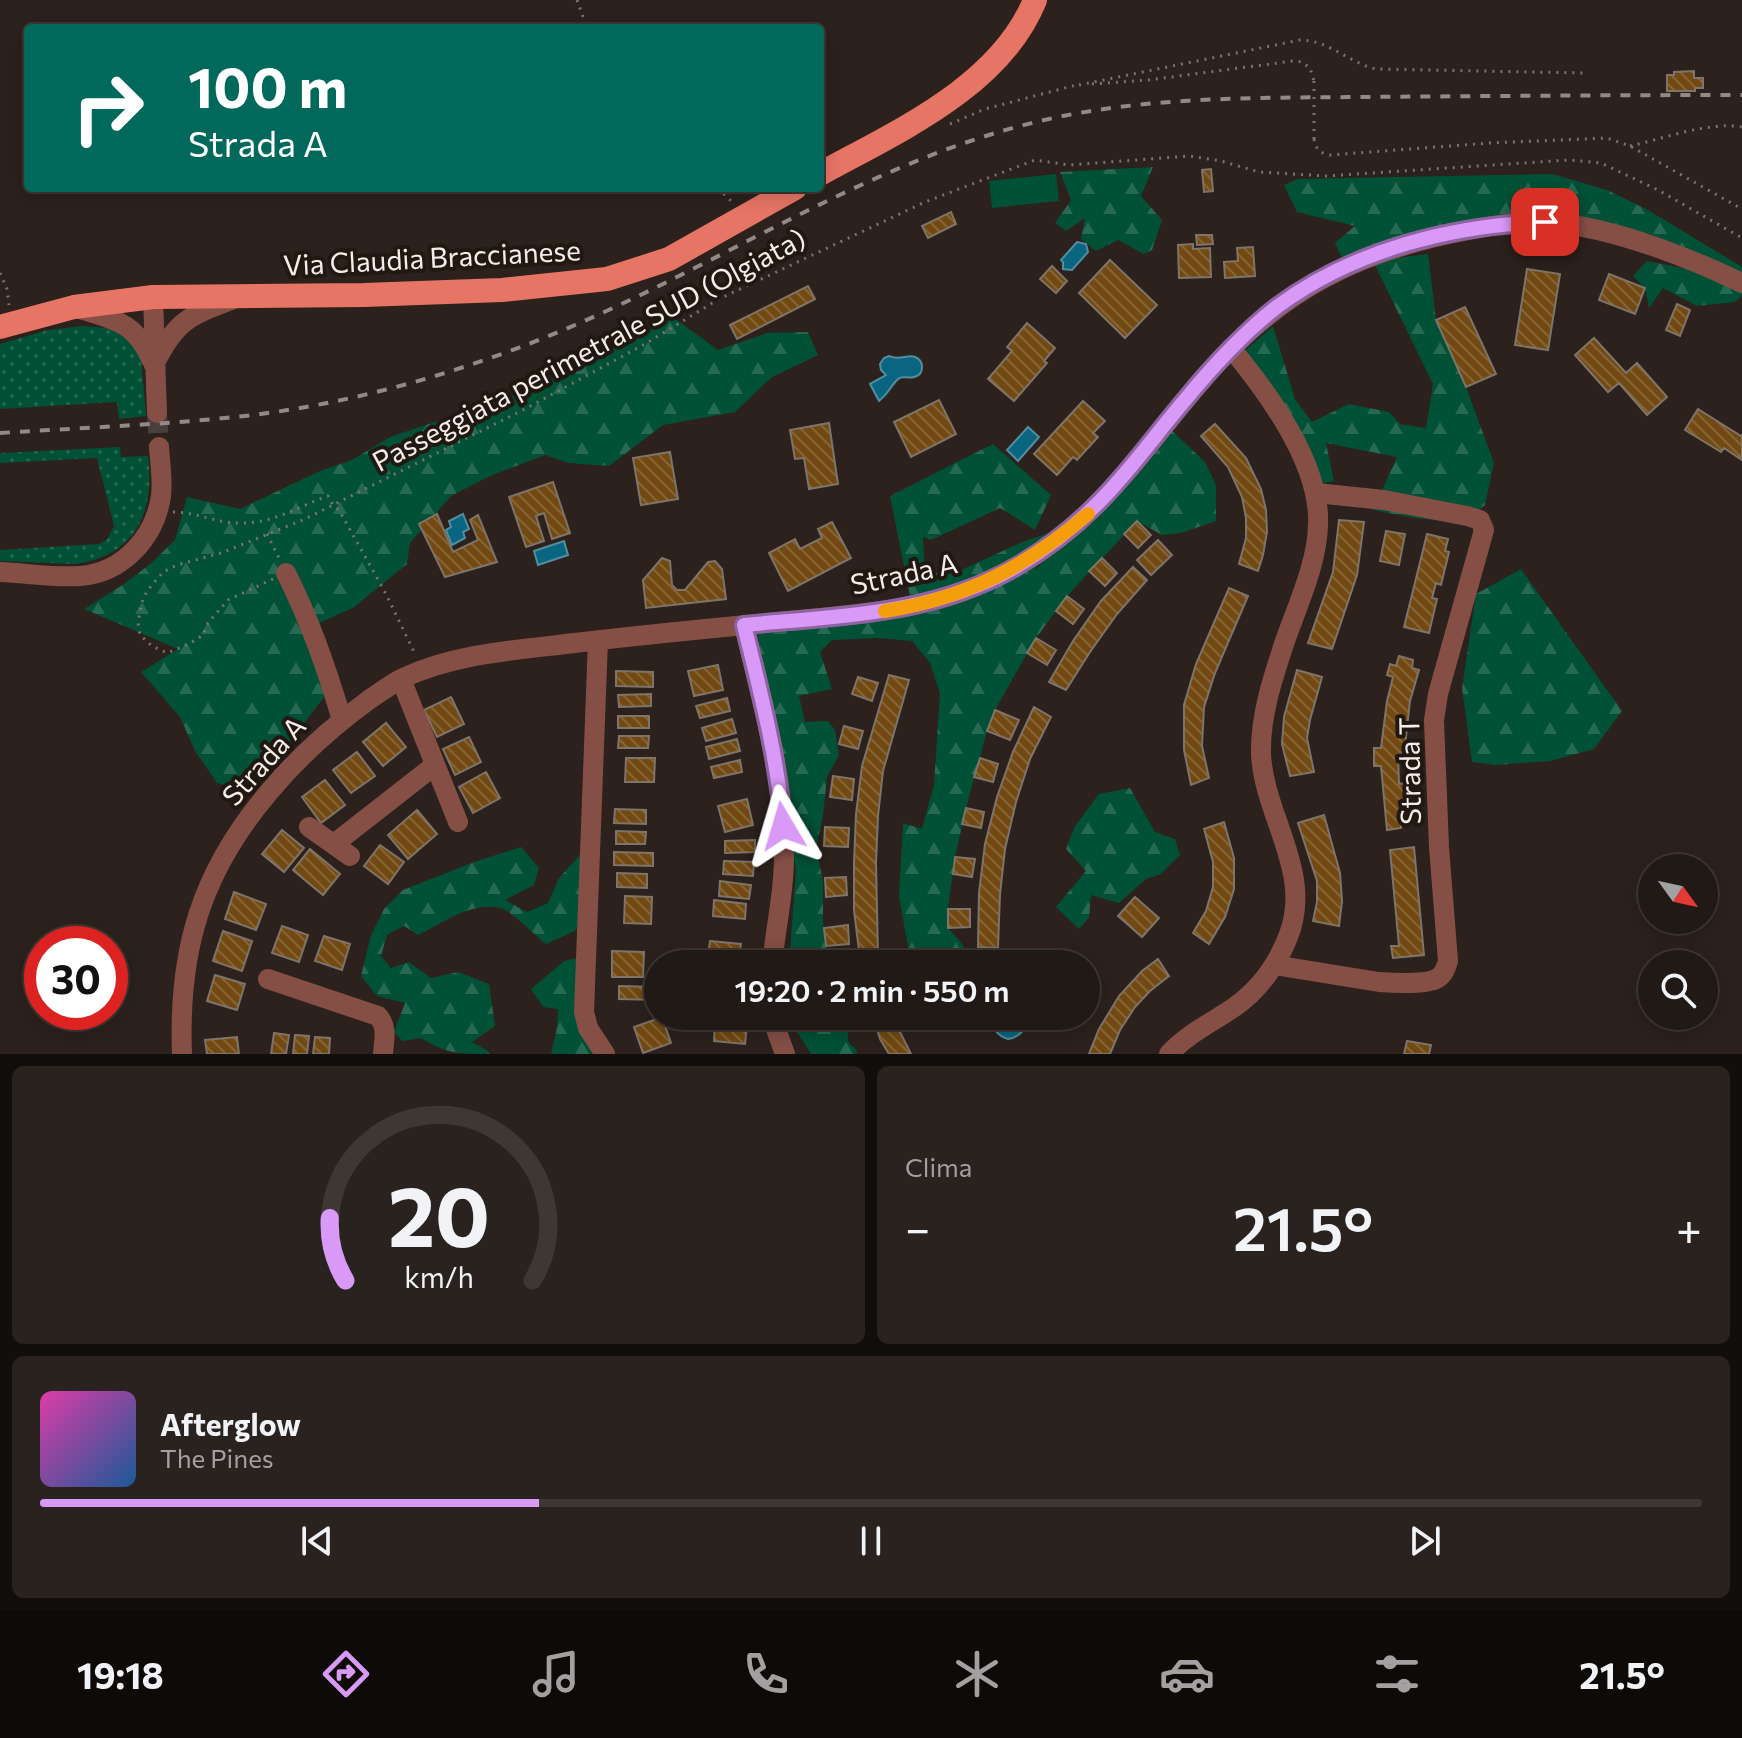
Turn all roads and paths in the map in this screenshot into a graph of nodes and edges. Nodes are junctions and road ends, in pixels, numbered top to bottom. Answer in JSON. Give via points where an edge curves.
{"nodes":[{"id":1,"x":577,"y":0,"type":"edge"},
{"id":2,"x":1035,"y":0,"type":"edge"},
{"id":3,"x":586,"y":24,"type":"edge"},
{"id":4,"x":1584,"y":73,"type":"dead end"},
{"id":5,"x":1079,"y":85,"type":"junction"},
{"id":6,"x":944,"y":126,"type":"dead end"},
{"id":7,"x":1742,"y":127,"type":"edge"},
{"id":8,"x":1630,"y":146,"type":"junction"},
{"id":9,"x":824,"y":172,"type":"edge"},
{"id":10,"x":788,"y":192,"type":"edge"},
{"id":11,"x":1742,"y":209,"type":"edge"},
{"id":12,"x":1742,"y":238,"type":"edge"},
{"id":13,"x":0,"y":273,"type":"edge"},
{"id":14,"x":1742,"y":283,"type":"edge"},
{"id":15,"x":153,"y":297,"type":"junction"},
{"id":16,"x":242,"y":297,"type":"junction"},
{"id":17,"x":74,"y":307,"type":"junction"},
{"id":18,"x":4,"y":326,"type":"edge"},
{"id":19,"x":1231,"y":348,"type":"junction"},
{"id":20,"x":154,"y":365,"type":"junction"},
{"id":21,"x":157,"y":413,"type":"tunnel mouth"},
{"id":22,"x":159,"y":447,"type":"tunnel mouth"},
{"id":23,"x":1316,"y":493,"type":"junction"},
{"id":24,"x":333,"y":505,"type":"junction"},
{"id":25,"x":157,"y":513,"type":"junction"},
{"id":26,"x":267,"y":534,"type":"junction"},
{"id":27,"x":0,"y":572,"type":"edge"},
{"id":28,"x":286,"y":573,"type":"junction"},
{"id":29,"x":744,"y":625,"type":"junction"},
{"id":30,"x":598,"y":640,"type":"junction"},
{"id":31,"x":423,"y":670,"type":"junction"},
{"id":32,"x":401,"y":679,"type":"junction"},
{"id":33,"x":342,"y":720,"type":"junction"},
{"id":34,"x":435,"y":765,"type":"junction"},
{"id":35,"x":458,"y":822,"type":"dead end"},
{"id":36,"x":309,"y":827,"type":"dead end"},
{"id":37,"x":774,"y":950,"type":"edge"},
{"id":38,"x":1274,"y":965,"type":"junction"},
{"id":39,"x":268,"y":979,"type":"dead end"},
{"id":40,"x":777,"y":1030,"type":"edge"},
{"id":41,"x":182,"y":1054,"type":"edge"},
{"id":42,"x":383,"y":1054,"type":"edge"},
{"id":43,"x":605,"y":1054,"type":"edge"},
{"id":44,"x":783,"y":1054,"type":"edge"},
{"id":45,"x":1169,"y":1054,"type":"edge"}],
"edges":[{"from":1,"to":3,"type":"path"},
{"from":2,"to":9,"type":"main road","via":[[1009,42],[965,88]]},
{"from":4,"to":5,"type":"path","via":[[1376,69],[1322,44],[1300,40]]},
{"from":5,"to":6,"type":"path","via":[[985,109]]},
{"from":5,"to":8,"type":"path","bridge":true,"via":[[1293,61],[1310,68],[1314,139],[1318,151],[1330,155],[1607,138]]},
{"from":7,"to":8,"type":"path","via":[[1713,126]]},
{"from":8,"to":11,"type":"path"},
{"from":10,"to":16,"type":"main road","name":"Via Claudia Braccianese","via":[[669,259],[607,279],[502,290]]},
{"from":12,"to":24,"type":"path","name":"Passeggiata perimetrale SUD (Olgiata)","via":[[1601,163],[1569,160],[1292,176],[1189,156],[1069,165],[1035,160],[925,202],[719,299],[525,409]]},
{"from":13,"to":18,"type":"path","via":[[10,308]]},
{"from":14,"to":19,"type":"street","name":"Strada A","via":[[1595,229],[1562,223],[1505,224],[1436,237],[1360,260],[1286,301]]},
{"from":15,"to":16,"type":"main road","name":"Via Claudia Braccianese"},
{"from":15,"to":17,"type":"main road","name":"Via Claudia Braccianese"},
{"from":15,"to":20,"type":"street"},
{"from":16,"to":20,"type":"street","via":[[197,313],[179,326]]},
{"from":17,"to":18,"type":"main road","name":"Via Claudia Braccianese"},
{"from":17,"to":20,"type":"street","via":[[123,323],[145,344]]},
{"from":19,"to":23,"type":"street","via":[[1280,416]]},
{"from":19,"to":29,"type":"street","name":"Strada A","via":[[1097,505],[1013,568],[973,588],[916,605]]},
{"from":20,"to":21,"type":"street"},
{"from":22,"to":25,"type":"street","via":[[162,487]]},
{"from":23,"to":38,"type":"street","via":[[1313,559],[1276,670],[1262,736],[1265,785],[1289,855],[1296,899],[1291,928]]},
{"from":23,"to":38,"type":"street","name":"Strada T","via":[[1384,500],[1475,517],[1483,524],[1434,720],[1448,961],[1436,979],[1395,982]]},
{"from":24,"to":25,"type":"path","via":[[328,496],[265,521],[243,523],[196,513]]},
{"from":24,"to":26,"type":"path","name":"Passeggiata perimetrale SUD (Olgiata)"},
{"from":24,"to":31,"type":"path"},
{"from":25,"to":27,"type":"street","via":[[134,552],[98,572]]},
{"from":26,"to":28,"type":"path"},
{"from":26,"to":28,"type":"path","name":"Passeggiata perimetrale SUD (Olgiata)","via":[[163,572],[142,602],[140,635],[167,653],[189,644],[203,635],[228,600]]},
{"from":28,"to":33,"type":"street","via":[[323,656]]},
{"from":29,"to":30,"type":"street","name":"Strada A"},
{"from":29,"to":37,"type":"street","via":[[783,814],[785,851]]},
{"from":30,"to":31,"type":"street","name":"Strada A","via":[[472,656]]},
{"from":30,"to":43,"type":"street","via":[[584,1012]]},
{"from":31,"to":32,"type":"street","name":"Strada A"},
{"from":32,"to":33,"type":"street","name":"Strada A"},
{"from":32,"to":34,"type":"street"},
{"from":33,"to":41,"type":"street","name":"Strada A","via":[[258,805],[212,880],[185,967]]},
{"from":34,"to":35,"type":"street"},
{"from":34,"to":36,"type":"street","via":[[342,850]]},
{"from":38,"to":45,"type":"street","via":[[1243,1000]]},
{"from":39,"to":42,"type":"street","via":[[378,1016],[385,1029]]},
{"from":40,"to":44,"type":"street"}]}
